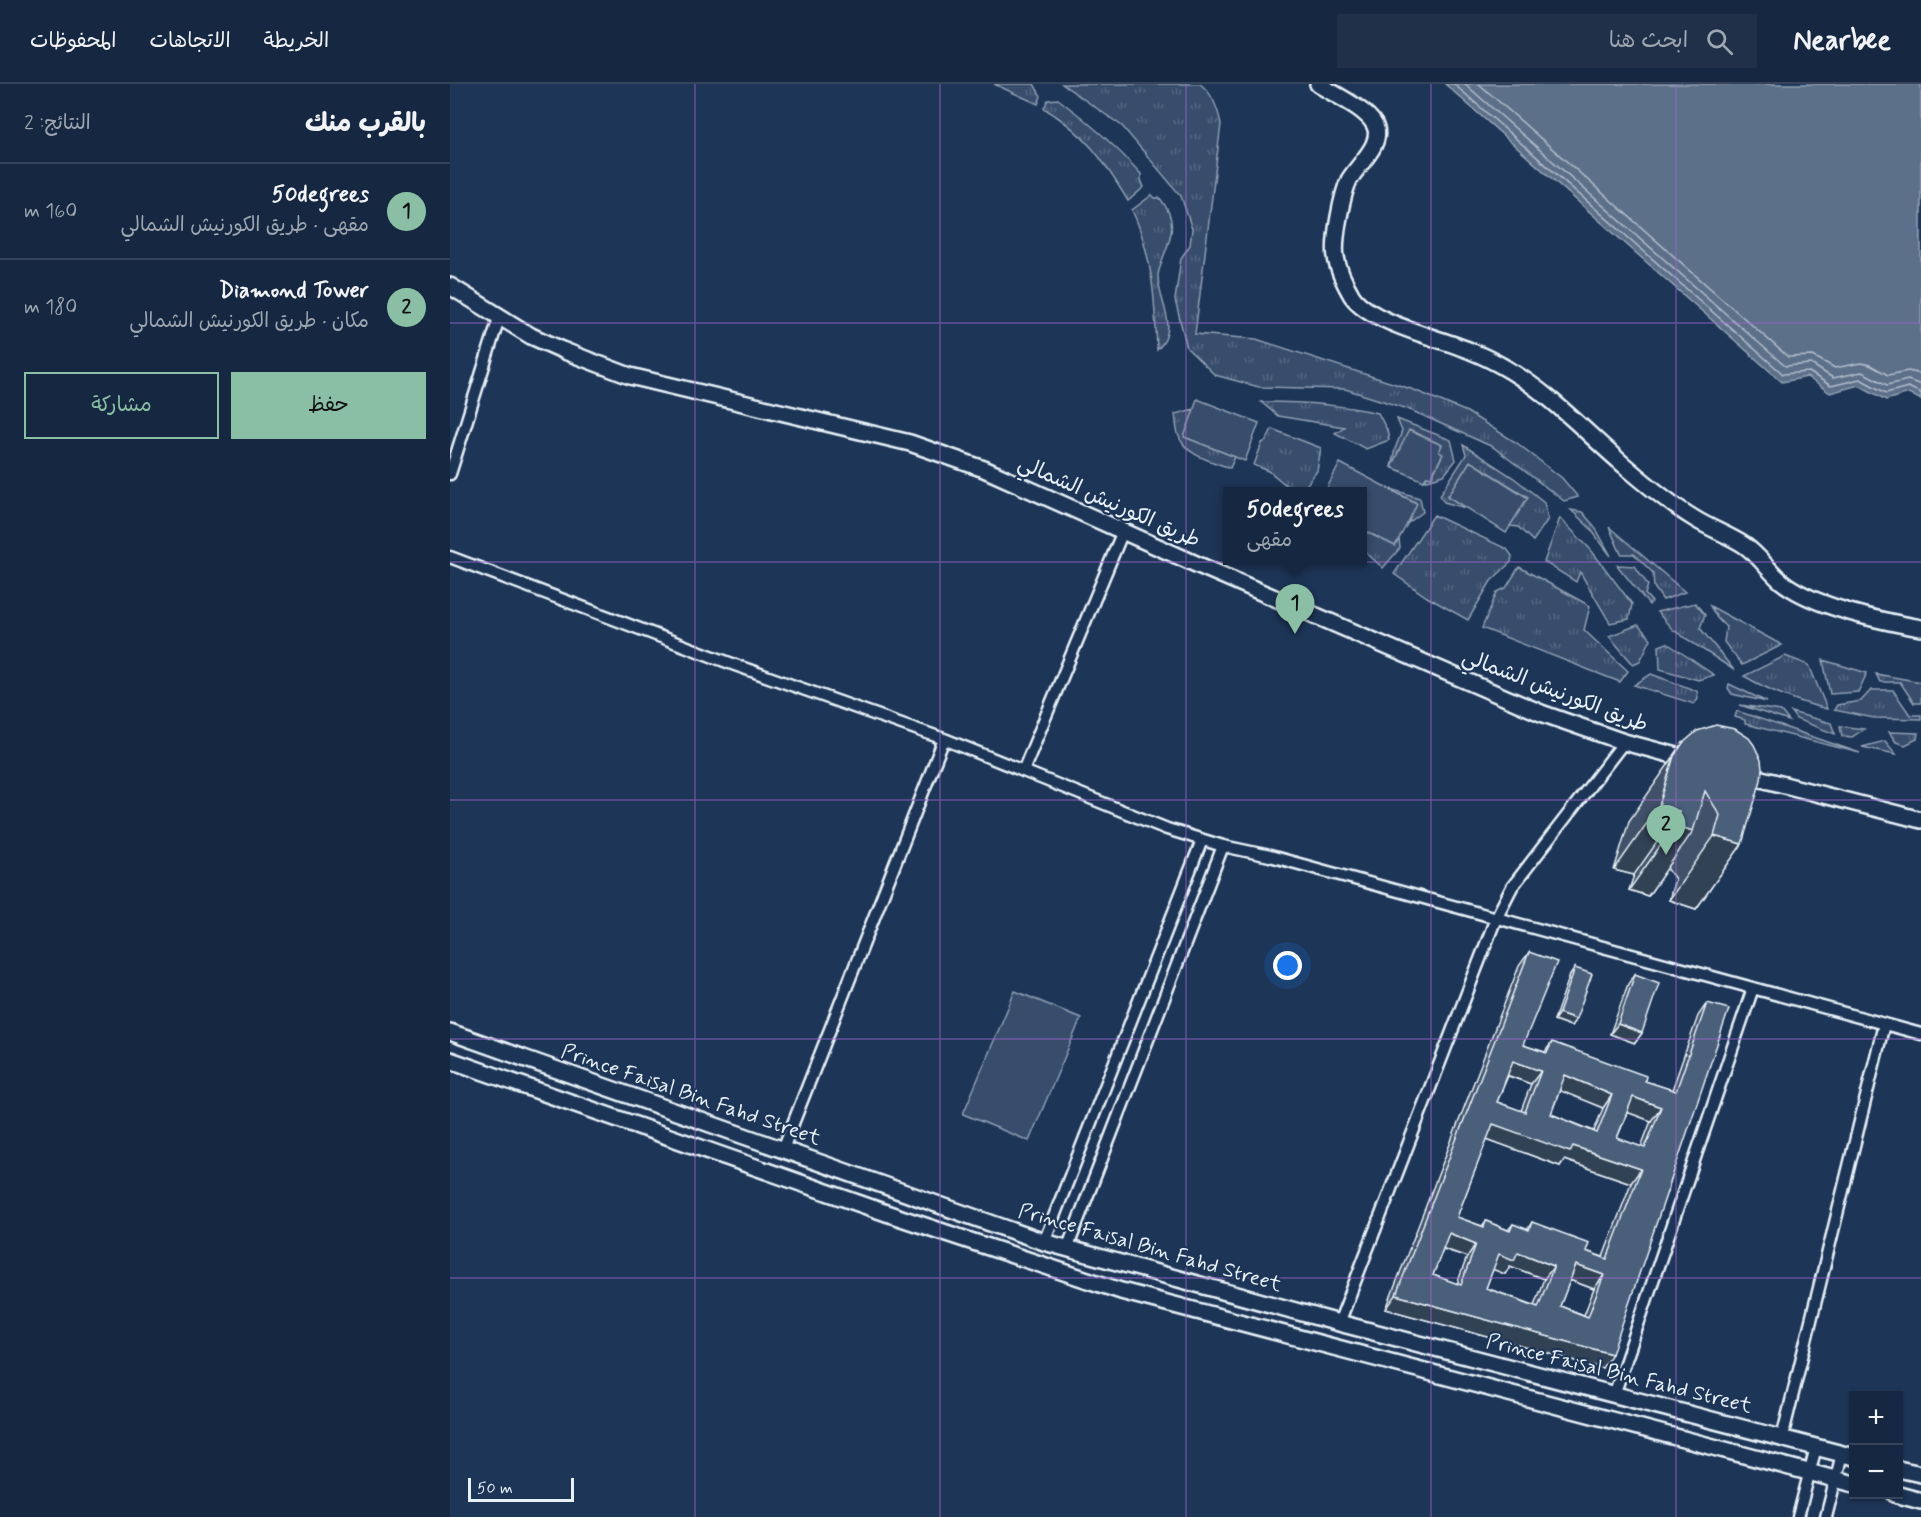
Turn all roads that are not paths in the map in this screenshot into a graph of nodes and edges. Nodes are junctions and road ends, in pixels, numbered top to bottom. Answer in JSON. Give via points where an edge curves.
{"nodes":[{"id":1,"x":1318,"y":84,"type":"edge"},
{"id":2,"x":450,"y":286,"type":"edge"},
{"id":3,"x":499,"y":318,"type":"junction"},
{"id":4,"x":450,"y":474,"type":"edge"},
{"id":5,"x":1123,"y":531,"type":"junction"},
{"id":6,"x":450,"y":557,"type":"edge"},
{"id":7,"x":1921,"y":628,"type":"edge"},
{"id":8,"x":944,"y":740,"type":"junction"},
{"id":9,"x":1624,"y":742,"type":"junction"},
{"id":10,"x":1702,"y":763,"type":"edge"},
{"id":11,"x":1724,"y":769,"type":"edge"},
{"id":12,"x":1023,"y":771,"type":"junction"},
{"id":13,"x":1921,"y":819,"type":"edge"},
{"id":14,"x":1202,"y":840,"type":"junction"},
{"id":15,"x":1222,"y":846,"type":"junction"},
{"id":16,"x":1496,"y":918,"type":"junction"},
{"id":17,"x":1753,"y":988,"type":"junction"},
{"id":18,"x":1884,"y":1024,"type":"junction"},
{"id":19,"x":450,"y":1032,"type":"edge"},
{"id":20,"x":1921,"y":1034,"type":"edge"},
{"id":21,"x":450,"y":1060,"type":"edge"},
{"id":22,"x":558,"y":1070,"type":"junction"},
{"id":23,"x":548,"y":1095,"type":"junction"},
{"id":24,"x":783,"y":1149,"type":"junction"},
{"id":25,"x":1044,"y":1242,"type":"junction"},
{"id":26,"x":1067,"y":1249,"type":"junction"},
{"id":27,"x":1339,"y":1323,"type":"junction"},
{"id":28,"x":1614,"y":1395,"type":"junction"},
{"id":29,"x":1782,"y":1438,"type":"junction"},
{"id":30,"x":1816,"y":1447,"type":"junction"},
{"id":31,"x":1848,"y":1456,"type":"edge"},
{"id":32,"x":1903,"y":1470,"type":"edge"},
{"id":33,"x":1809,"y":1473,"type":"junction"},
{"id":34,"x":1921,"y":1474,"type":"edge"},
{"id":35,"x":1835,"y":1479,"type":"junction"},
{"id":36,"x":1849,"y":1483,"type":"edge"},
{"id":37,"x":1903,"y":1496,"type":"edge"},
{"id":38,"x":1921,"y":1501,"type":"edge"},
{"id":39,"x":1798,"y":1517,"type":"edge"},
{"id":40,"x":1826,"y":1517,"type":"edge"}],
"edges":[{"from":1,"to":7,"type":"main road","via":[[1367,114],[1376,126],[1376,142],[1349,180],[1341,203],[1335,256],[1354,298],[1367,310],[1504,367],[1565,410],[1656,493],[1745,546],[1794,590],[1821,603]]},
{"from":2,"to":3,"type":"main road","name":"طريق الكورنيش الشمالي"},
{"from":3,"to":4,"type":"street"},
{"from":3,"to":5,"type":"main road","name":"طريق الكورنيش الشمالي","via":[[567,352],[630,376],[922,447],[984,469]]},
{"from":5,"to":9,"type":"main road","name":"طريق الكورنيش الشمالي","via":[[1541,712]]},
{"from":5,"to":12,"type":"street"},
{"from":6,"to":8,"type":"street"},
{"from":8,"to":12,"type":"street"},
{"from":8,"to":24,"type":"street"},
{"from":9,"to":10,"type":"main road","name":"طريق الكورنيش الشمالي"},
{"from":9,"to":16,"type":"street","via":[[1512,888]]},
{"from":11,"to":13,"type":"main road"},
{"from":12,"to":14,"type":"street"},
{"from":14,"to":15,"type":"street"},
{"from":14,"to":25,"type":"street"},
{"from":15,"to":16,"type":"street"},
{"from":15,"to":26,"type":"street"},
{"from":16,"to":17,"type":"street"},
{"from":16,"to":27,"type":"street"},
{"from":17,"to":18,"type":"street"},
{"from":17,"to":28,"type":"street"},
{"from":18,"to":20,"type":"street"},
{"from":18,"to":29,"type":"street"},
{"from":19,"to":22,"type":"main road","name":"Prince Faisal Bin Fahd Street"},
{"from":21,"to":23,"type":"main road"},
{"from":22,"to":23,"type":"main road"},
{"from":22,"to":24,"type":"main road","name":"Prince Faisal Bin Fahd Street"},
{"from":23,"to":33,"type":"main road","via":[[1121,1291]]},
{"from":24,"to":25,"type":"main road","name":"Prince Faisal Bin Fahd Street"},
{"from":25,"to":26,"type":"main road","name":"Prince Faisal Bin Fahd Street"},
{"from":26,"to":27,"type":"main road","name":"Prince Faisal Bin Fahd Street"},
{"from":27,"to":28,"type":"main road","name":"Prince Faisal Bin Fahd Street"},
{"from":28,"to":29,"type":"main road","name":"Prince Faisal Bin Fahd Street"},
{"from":29,"to":30,"type":"main road","name":"Prince Faisal Bin Fahd Street"},
{"from":30,"to":31,"type":"main road","name":"Prince Faisal Bin Fahd Street"},
{"from":30,"to":33,"type":"street"},
{"from":31,"to":35,"type":"street"},
{"from":32,"to":34,"type":"main road"},
{"from":33,"to":35,"type":"main road"},
{"from":33,"to":39,"type":"street"},
{"from":35,"to":36,"type":"main road"},
{"from":35,"to":40,"type":"street"},
{"from":37,"to":38,"type":"main road"}]}
